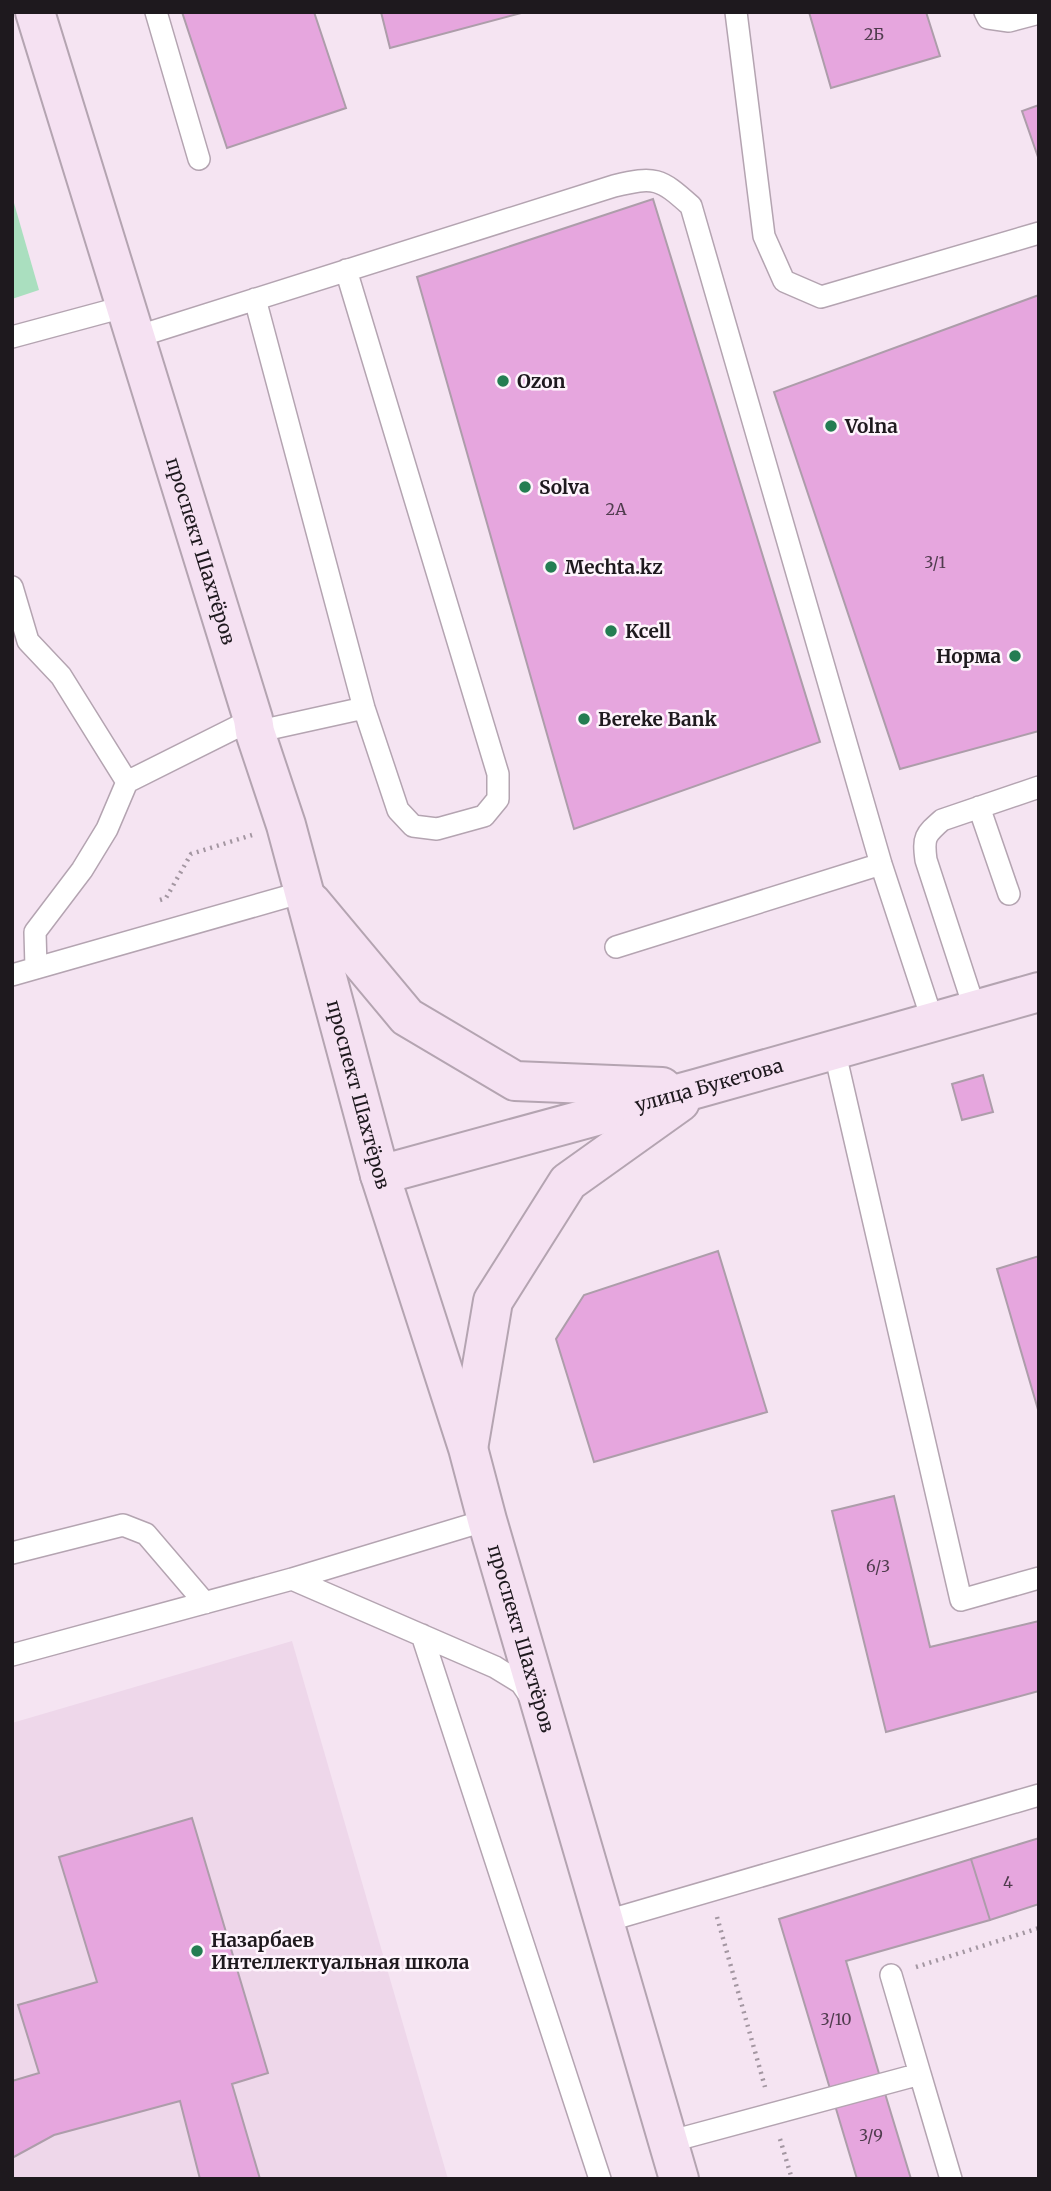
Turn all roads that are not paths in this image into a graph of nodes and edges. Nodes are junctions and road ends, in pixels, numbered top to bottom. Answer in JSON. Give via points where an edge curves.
{"nodes":[{"id":1,"x":35,"y":12,"type":"edge"},
{"id":2,"x":156,"y":12,"type":"edge"},
{"id":3,"x":736,"y":12,"type":"edge"},
{"id":4,"x":985,"y":12,"type":"edge"},
{"id":5,"x":1039,"y":13,"type":"edge"},
{"id":6,"x":199,"y":159,"type":"dead end"},
{"id":7,"x":1039,"y":233,"type":"edge"},
{"id":8,"x":346,"y":270,"type":"junction"},
{"id":9,"x":255,"y":299,"type":"junction"},
{"id":10,"x":132,"y":321,"type":"junction"},
{"id":11,"x":12,"y":337,"type":"edge"},
{"id":12,"x":12,"y":587,"type":"edge"},
{"id":13,"x":364,"y":708,"type":"junction"},
{"id":14,"x":254,"y":725,"type":"junction"},
{"id":15,"x":127,"y":782,"type":"junction"},
{"id":16,"x":1039,"y":788,"type":"edge"},
{"id":17,"x":979,"y":807,"type":"junction"},
{"id":18,"x":881,"y":864,"type":"junction"},
{"id":19,"x":303,"y":892,"type":"junction"},
{"id":20,"x":1009,"y":894,"type":"dead end"},
{"id":21,"x":616,"y":947,"type":"dead end"},
{"id":22,"x":36,"y":968,"type":"junction"},
{"id":23,"x":12,"y":975,"type":"edge"},
{"id":24,"x":1039,"y":992,"type":"edge"},
{"id":25,"x":975,"y":1010,"type":"junction"},
{"id":26,"x":933,"y":1022,"type":"junction"},
{"id":27,"x":834,"y":1049,"type":"junction"},
{"id":28,"x":699,"y":1088,"type":"junction"},
{"id":29,"x":380,"y":1175,"type":"junction"},
{"id":30,"x":468,"y":1448,"type":"junction"},
{"id":31,"x":487,"y":1520,"type":"junction"},
{"id":32,"x":12,"y":1553,"type":"edge"},
{"id":33,"x":1039,"y":1578,"type":"edge"},
{"id":34,"x":292,"y":1579,"type":"junction"},
{"id":35,"x":205,"y":1603,"type":"junction"},
{"id":36,"x":422,"y":1635,"type":"junction"},
{"id":37,"x":12,"y":1655,"type":"edge"},
{"id":38,"x":545,"y":1718,"type":"junction"},
{"id":39,"x":1039,"y":1795,"type":"edge"},
{"id":40,"x":603,"y":1922,"type":"junction"},
{"id":41,"x":891,"y":1975,"type":"road end"},
{"id":42,"x":919,"y":2074,"type":"junction"},
{"id":43,"x":668,"y":2143,"type":"junction"},
{"id":44,"x":600,"y":2179,"type":"edge"},
{"id":45,"x":679,"y":2179,"type":"edge"},
{"id":46,"x":951,"y":2179,"type":"edge"}],
"edges":[{"from":1,"to":10,"type":"street","name":"проспект Шахтёров"},
{"from":2,"to":6,"type":"lane"},
{"from":3,"to":7,"type":"lane","via":[[764,236],[784,281],[821,297]]},
{"from":4,"to":5,"type":"lane","via":[[988,18],[1009,21]]},
{"from":8,"to":9,"type":"lane"},
{"from":8,"to":13,"type":"lane","via":[[498,774],[498,799],[484,816],[437,829],[413,827],[397,810]]},
{"from":8,"to":18,"type":"lane","via":[[643,179],[668,185],[691,206]]},
{"from":9,"to":10,"type":"lane"},
{"from":9,"to":13,"type":"lane"},
{"from":10,"to":11,"type":"lane"},
{"from":10,"to":14,"type":"street","name":"проспект Шахтёров"},
{"from":12,"to":15,"type":"lane","via":[[28,640],[61,677]]},
{"from":13,"to":14,"type":"lane"},
{"from":14,"to":15,"type":"lane"},
{"from":14,"to":19,"type":"street","name":"проспект Шахтёров"},
{"from":15,"to":22,"type":"lane","via":[[107,829],[36,932]]},
{"from":16,"to":17,"type":"lane"},
{"from":17,"to":20,"type":"lane"},
{"from":17,"to":25,"type":"lane","via":[[942,820],[924,842]]},
{"from":18,"to":21,"type":"lane"},
{"from":18,"to":26,"type":"lane"},
{"from":19,"to":22,"type":"lane"},
{"from":19,"to":28,"type":"street","via":[[407,1017],[515,1081]]},
{"from":19,"to":29,"type":"street","name":"проспект Шахтёров"},
{"from":22,"to":23,"type":"lane"},
{"from":24,"to":25,"type":"street","name":"улица Букетова"},
{"from":25,"to":26,"type":"street","name":"улица Букетова"},
{"from":26,"to":27,"type":"street","name":"улица Букетова"},
{"from":27,"to":28,"type":"street","name":"улица Букетова"},
{"from":27,"to":33,"type":"lane","via":[[961,1600]]},
{"from":28,"to":29,"type":"street","name":"улица Букетова"},
{"from":28,"to":30,"type":"street","via":[[568,1182],[493,1301]]},
{"from":29,"to":30,"type":"street","name":"проспект Шахтёров"},
{"from":30,"to":31,"type":"street","name":"проспект Шахтёров"},
{"from":31,"to":34,"type":"lane"},
{"from":31,"to":38,"type":"street","name":"проспект Шахтёров"},
{"from":32,"to":35,"type":"lane","via":[[123,1525],[146,1534]]},
{"from":34,"to":35,"type":"lane"},
{"from":34,"to":36,"type":"lane"},
{"from":35,"to":37,"type":"lane"},
{"from":36,"to":38,"type":"lane","via":[[520,1682]]},
{"from":36,"to":44,"type":"lane"},
{"from":38,"to":40,"type":"street","name":"проспект Шахтёров"},
{"from":39,"to":40,"type":"lane"},
{"from":40,"to":43,"type":"street","name":"проспект Шахтёров"},
{"from":41,"to":42,"type":"lane"},
{"from":42,"to":43,"type":"lane"},
{"from":42,"to":46,"type":"lane"},
{"from":43,"to":45,"type":"street","name":"проспект Шахтёров"}]}
